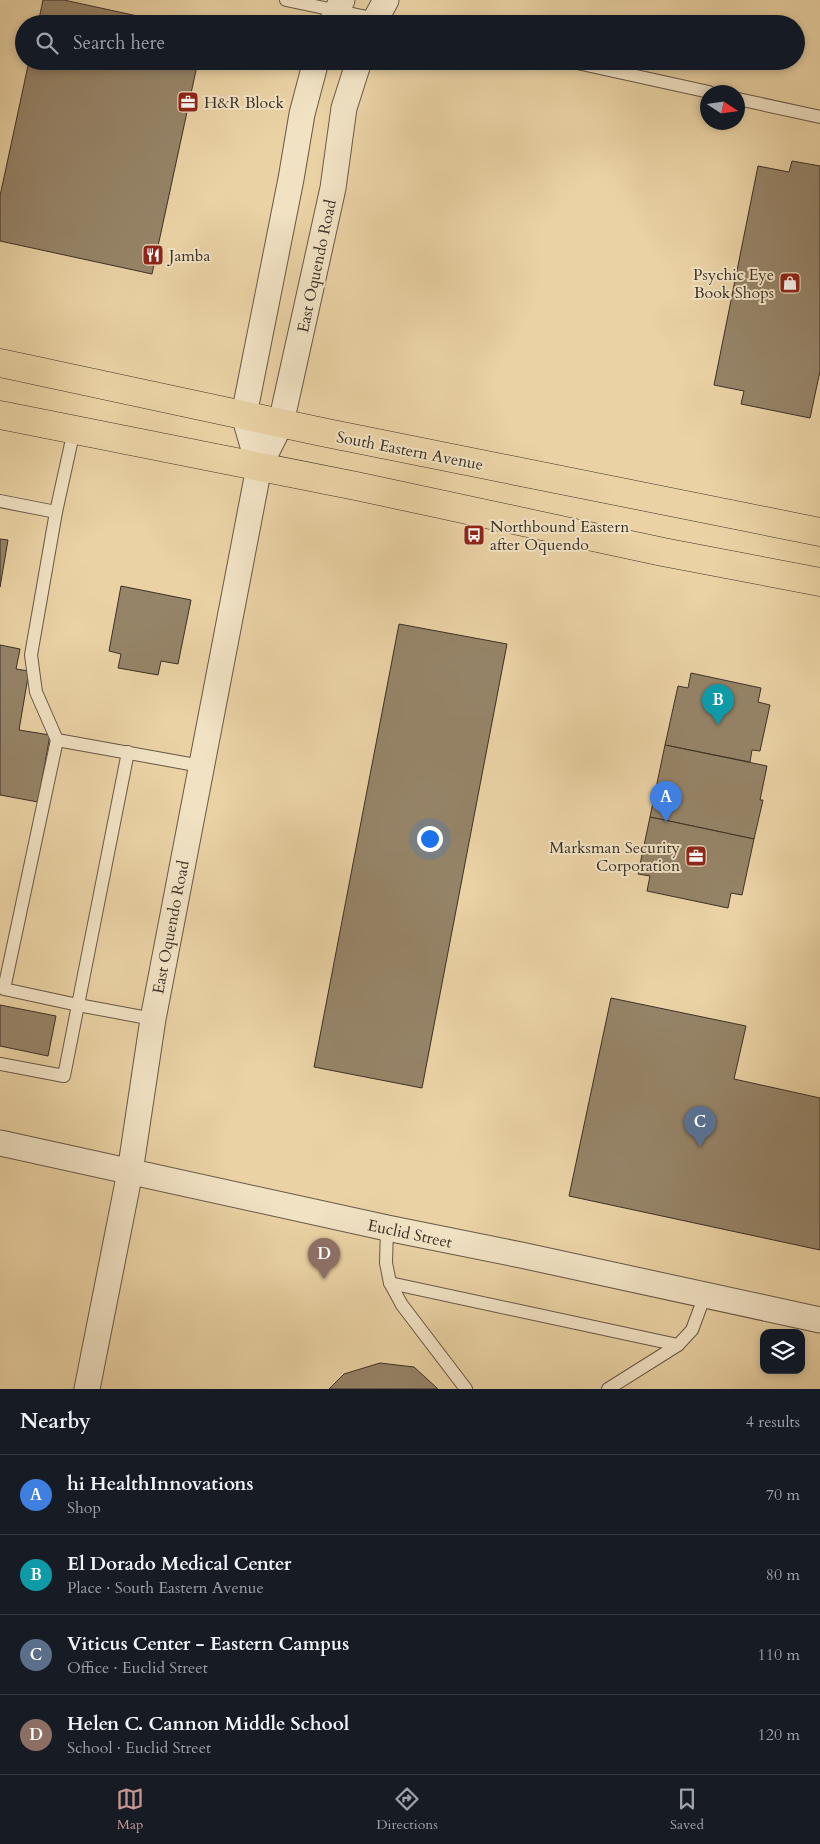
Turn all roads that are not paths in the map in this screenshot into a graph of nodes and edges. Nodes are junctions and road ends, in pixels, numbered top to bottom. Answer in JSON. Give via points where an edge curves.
{"nodes":[{"id":1,"x":286,"y":0,"type":"edge"},
{"id":2,"x":336,"y":11,"type":"edge"},
{"id":3,"x":378,"y":14,"type":"edge"},
{"id":4,"x":314,"y":70,"type":"edge"},
{"id":5,"x":355,"y":70,"type":"edge"},
{"id":6,"x":609,"y":70,"type":"edge"},
{"id":7,"x":700,"y":90,"type":"edge"},
{"id":8,"x":745,"y":101,"type":"edge"},
{"id":9,"x":820,"y":117,"type":"edge"},
{"id":10,"x":0,"y":363,"type":"edge"},
{"id":11,"x":0,"y":415,"type":"edge"},
{"id":12,"x":244,"y":415,"type":"junction"},
{"id":13,"x":281,"y":423,"type":"junction"},
{"id":14,"x":74,"y":430,"type":"junction"},
{"id":15,"x":259,"y":467,"type":"junction"},
{"id":16,"x":0,"y":500,"type":"edge"},
{"id":17,"x":56,"y":512,"type":"junction"},
{"id":18,"x":820,"y":532,"type":"edge"},
{"id":19,"x":820,"y":582,"type":"edge"},
{"id":20,"x":57,"y":740,"type":"junction"},
{"id":21,"x":128,"y":752,"type":"junction"},
{"id":22,"x":201,"y":766,"type":"junction"},
{"id":23,"x":2,"y":989,"type":"edge"},
{"id":24,"x":78,"y":1005,"type":"junction"},
{"id":25,"x":153,"y":1019,"type":"junction"},
{"id":26,"x":0,"y":1064,"type":"edge"},
{"id":27,"x":0,"y":1143,"type":"edge"},
{"id":28,"x":130,"y":1172,"type":"junction"},
{"id":29,"x":387,"y":1228,"type":"junction"},
{"id":30,"x":390,"y":1283,"type":"junction"},
{"id":31,"x":705,"y":1295,"type":"junction"},
{"id":32,"x":820,"y":1320,"type":"edge"},
{"id":33,"x":678,"y":1345,"type":"junction"},
{"id":34,"x":87,"y":1389,"type":"edge"},
{"id":35,"x":466,"y":1389,"type":"edge"},
{"id":36,"x":608,"y":1389,"type":"edge"}],
"edges":[{"from":1,"to":2,"type":"lane"},
{"from":2,"to":3,"type":"lane"},
{"from":4,"to":12,"type":"street","name":"East Oquendo Road","via":[[302,114]]},
{"from":5,"to":13,"type":"street","name":"East Oquendo Road","via":[[344,108],[333,188]]},
{"from":6,"to":7,"type":"lane"},
{"from":8,"to":9,"type":"lane"},
{"from":10,"to":12,"type":"main road","name":"South Eastern Avenue"},
{"from":11,"to":14,"type":"main road"},
{"from":12,"to":13,"type":"main road","name":"South Eastern Avenue"},
{"from":12,"to":15,"type":"street","name":"East Oquendo Road"},
{"from":13,"to":15,"type":"street","name":"East Oquendo Road"},
{"from":13,"to":18,"type":"main road","name":"South Eastern Avenue"},
{"from":14,"to":15,"type":"main road"},
{"from":14,"to":17,"type":"lane"},
{"from":15,"to":19,"type":"main road"},
{"from":15,"to":22,"type":"street","name":"East Oquendo Road"},
{"from":16,"to":17,"type":"lane"},
{"from":17,"to":20,"type":"lane","via":[[31,656],[36,692]]},
{"from":20,"to":21,"type":"lane"},
{"from":20,"to":23,"type":"lane"},
{"from":21,"to":22,"type":"lane"},
{"from":21,"to":24,"type":"lane"},
{"from":22,"to":25,"type":"street","name":"East Oquendo Road"},
{"from":23,"to":24,"type":"lane"},
{"from":24,"to":25,"type":"lane"},
{"from":24,"to":26,"type":"lane","via":[[64,1076]]},
{"from":25,"to":28,"type":"street","name":"East Oquendo Road"},
{"from":27,"to":28,"type":"street","name":"Euclid Street"},
{"from":28,"to":29,"type":"street","name":"Euclid Street"},
{"from":28,"to":34,"type":"street","name":"East Oquendo Road"},
{"from":29,"to":30,"type":"lane","via":[[386,1263]]},
{"from":29,"to":31,"type":"street","name":"Euclid Street"},
{"from":30,"to":33,"type":"lane"},
{"from":30,"to":35,"type":"lane","via":[[402,1305]]},
{"from":31,"to":32,"type":"street","name":"Euclid Street"},
{"from":31,"to":33,"type":"lane","via":[[692,1330]]},
{"from":33,"to":36,"type":"lane"}]}
